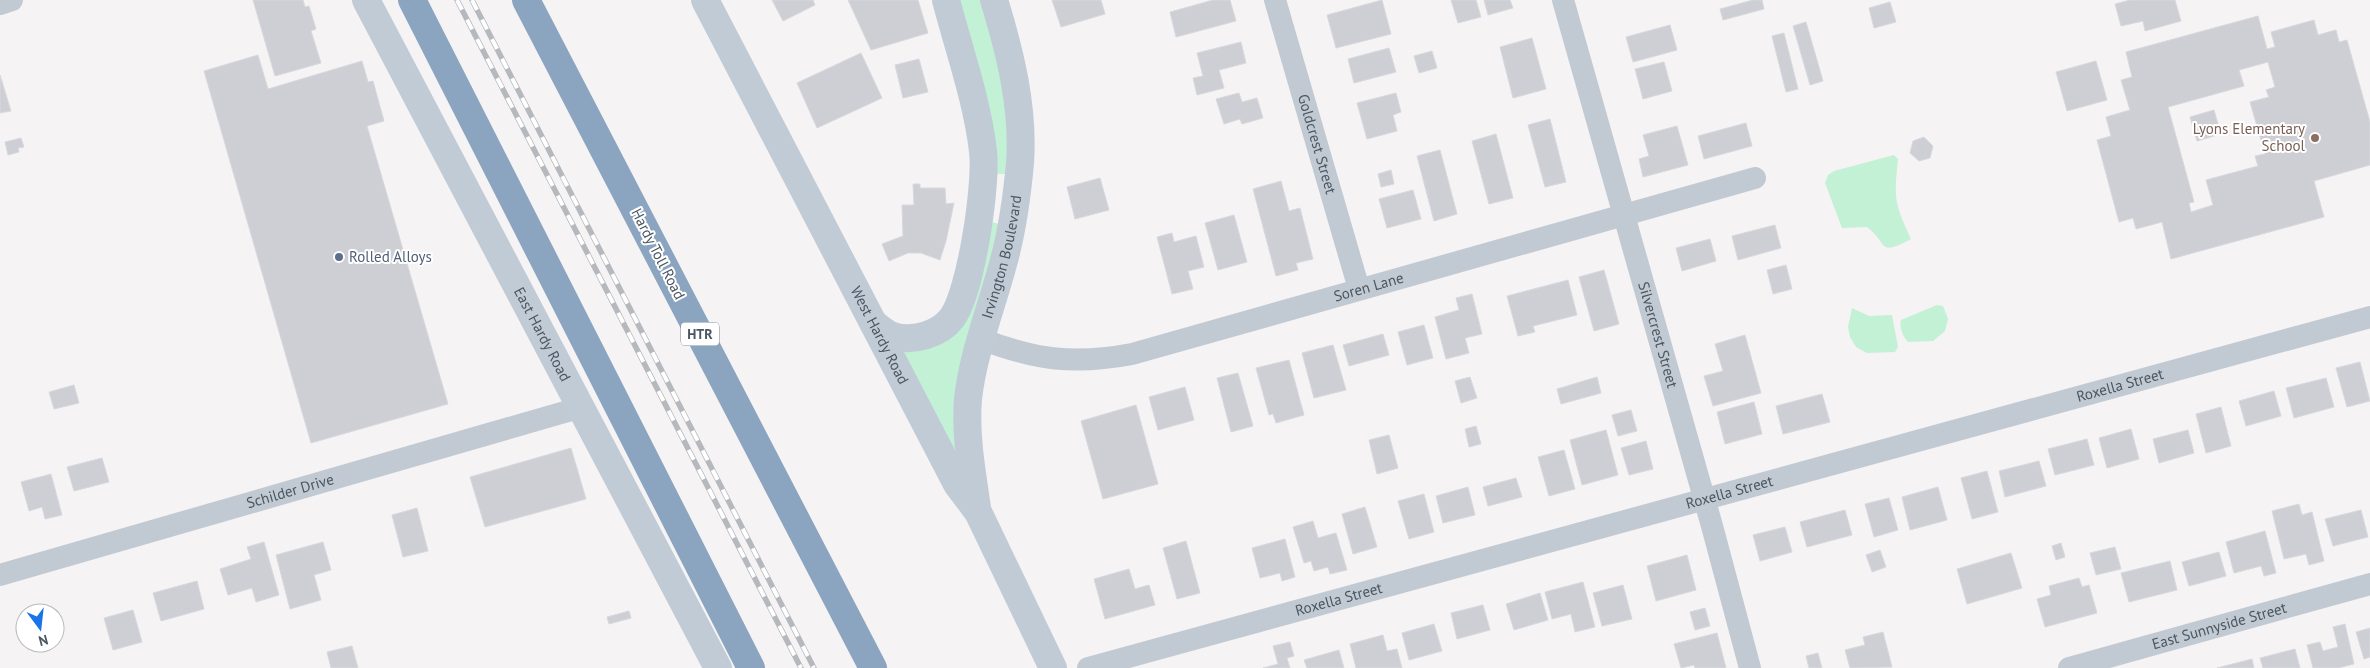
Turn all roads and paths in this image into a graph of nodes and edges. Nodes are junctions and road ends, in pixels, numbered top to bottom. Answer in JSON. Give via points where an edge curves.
{"nodes":[{"id":1,"x":12,"y":0,"type":"edge"},
{"id":2,"x":366,"y":0,"type":"edge"},
{"id":3,"x":412,"y":0,"type":"edge"},
{"id":4,"x":526,"y":0,"type":"edge"},
{"id":5,"x":705,"y":0,"type":"edge"},
{"id":6,"x":946,"y":0,"type":"edge"},
{"id":7,"x":994,"y":0,"type":"edge"},
{"id":8,"x":1275,"y":0,"type":"edge"},
{"id":9,"x":1563,"y":0,"type":"edge"},
{"id":10,"x":0,"y":4,"type":"edge"},
{"id":11,"x":1755,"y":178,"type":"dead end"},
{"id":12,"x":982,"y":190,"type":"junction"},
{"id":13,"x":1016,"y":194,"type":"junction"},
{"id":14,"x":1625,"y":215,"type":"junction"},
{"id":15,"x":1358,"y":289,"type":"junction"},
{"id":16,"x":2370,"y":317,"type":"edge"},
{"id":17,"x":874,"y":324,"type":"junction"},
{"id":18,"x":981,"y":339,"type":"junction"},
{"id":19,"x":582,"y":407,"type":"junction"},
{"id":20,"x":1704,"y":500,"type":"junction"},
{"id":21,"x":978,"y":512,"type":"junction"},
{"id":22,"x":0,"y":574,"type":"edge"},
{"id":23,"x":2370,"y":584,"type":"edge"},
{"id":24,"x":718,"y":668,"type":"edge"},
{"id":25,"x":751,"y":668,"type":"edge"},
{"id":26,"x":873,"y":668,"type":"edge"},
{"id":27,"x":1053,"y":668,"type":"edge"},
{"id":28,"x":1088,"y":668,"type":"edge"},
{"id":29,"x":1750,"y":668,"type":"edge"},
{"id":30,"x":2069,"y":668,"type":"edge"}],
"edges":[{"from":1,"to":10,"type":"street"},
{"from":2,"to":19,"type":"main road","name":"East Hardy Road"},
{"from":3,"to":25,"type":"highway"},
{"from":4,"to":26,"type":"highway","name":"Hardy Toll Road","number":"HTR"},
{"from":5,"to":17,"type":"main road","name":"West Hardy Road"},
{"from":6,"to":12,"type":"main road","name":"Irvington Boulevard","via":[[971,92],[981,144]]},
{"from":7,"to":13,"type":"main road","name":"Irvington Boulevard","via":[[1011,57],[1019,121],[1020,162]]},
{"from":8,"to":15,"type":"street","name":"Goldcrest Street"},
{"from":9,"to":14,"type":"street","name":"Silvercrest Street"},
{"from":11,"to":14,"type":"street","name":"Soren Lane"},
{"from":12,"to":13,"type":"main road"},
{"from":12,"to":17,"type":"main road","name":"Irvington Boulevard","via":[[970,269],[952,318],[936,330],[914,338],[891,335]]},
{"from":13,"to":18,"type":"main road","name":"Irvington Boulevard","via":[[1004,262]]},
{"from":14,"to":15,"type":"street","name":"Soren Lane"},
{"from":14,"to":20,"type":"street","name":"Silvercrest Street"},
{"from":15,"to":18,"type":"street","name":"Soren Lane","via":[[1101,360],[1068,361],[1035,356]]},
{"from":16,"to":20,"type":"street","name":"Roxella Street"},
{"from":17,"to":21,"type":"main road","name":"West Hardy Road","via":[[956,484]]},
{"from":18,"to":21,"type":"main road","name":"Irvington Boulevard","via":[[968,400],[968,432]]},
{"from":19,"to":22,"type":"street","name":"Schilder Drive"},
{"from":19,"to":24,"type":"main road","name":"East Hardy Road"},
{"from":20,"to":28,"type":"street","name":"Roxella Street"},
{"from":20,"to":29,"type":"street","name":"Silvercrest Street"},
{"from":21,"to":27,"type":"main road","name":"West Hardy Road"},
{"from":23,"to":30,"type":"street","name":"East Sunnyside Street"}]}
